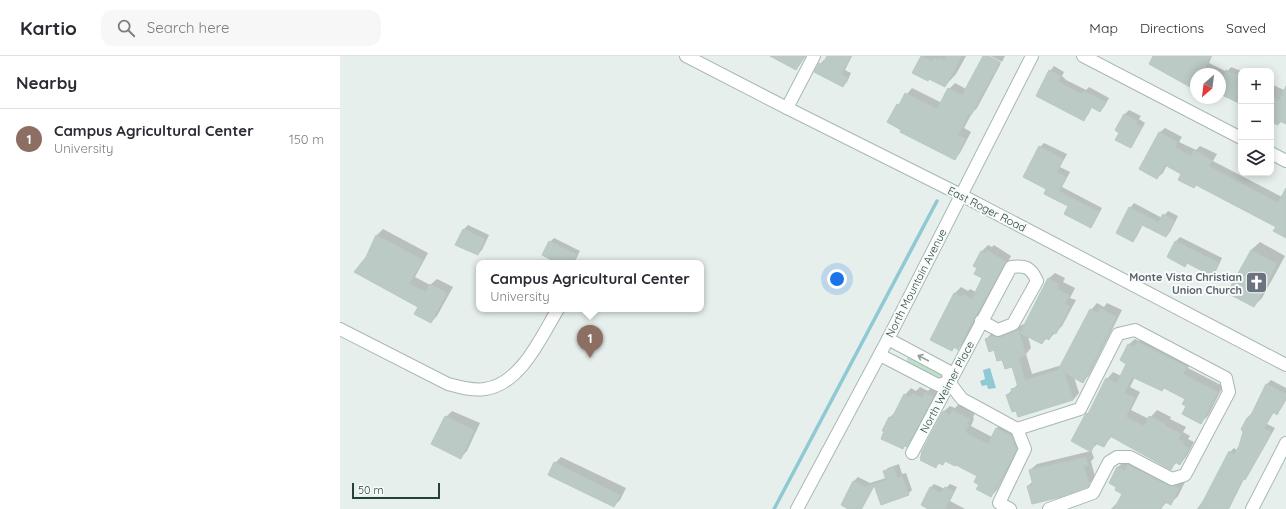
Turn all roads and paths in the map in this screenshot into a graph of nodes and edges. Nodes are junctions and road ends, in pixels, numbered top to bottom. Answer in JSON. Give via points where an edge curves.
{"nodes":[{"id":1,"x":686,"y":56,"type":"edge"},
{"id":2,"x":814,"y":56,"type":"edge"},
{"id":3,"x":1032,"y":56,"type":"edge"},
{"id":4,"x":1083,"y":56,"type":"edge"},
{"id":5,"x":787,"y":108,"type":"junction"},
{"id":6,"x":1238,"y":136,"type":"edge"},
{"id":7,"x":1274,"y":155,"type":"edge"},
{"id":8,"x":1286,"y":161,"type":"edge"},
{"id":9,"x":961,"y":195,"type":"junction"},
{"id":10,"x":556,"y":312,"type":"edge"},
{"id":11,"x":981,"y":321,"type":"junction"},
{"id":12,"x":340,"y":329,"type":"edge"},
{"id":13,"x":888,"y":339,"type":"junction"},
{"id":14,"x":880,"y":355,"type":"junction"},
{"id":15,"x":1284,"y":360,"type":"edge"},
{"id":16,"x":949,"y":382,"type":"junction"},
{"id":17,"x":1017,"y":430,"type":"junction"},
{"id":18,"x":1286,"y":443,"type":"edge"},
{"id":19,"x":912,"y":453,"type":"dead end"},
{"id":20,"x":797,"y":509,"type":"edge"},
{"id":21,"x":1010,"y":509,"type":"edge"},
{"id":22,"x":1049,"y":509,"type":"edge"},
{"id":23,"x":1252,"y":509,"type":"edge"}],
"edges":[{"from":1,"to":5,"type":"street","name":"East Roger Road"},
{"from":2,"to":5,"type":"street"},
{"from":3,"to":9,"type":"street","name":"North Mountain Avenue"},
{"from":4,"to":6,"type":"street"},
{"from":5,"to":9,"type":"street","name":"East Roger Road"},
{"from":7,"to":8,"type":"street"},
{"from":9,"to":13,"type":"street","name":"North Mountain Avenue"},
{"from":9,"to":15,"type":"street","name":"East Roger Road"},
{"from":10,"to":12,"type":"street","via":[[529,356],[512,376],[498,385],[484,389],[448,384]]},
{"from":11,"to":11,"type":"street","name":"North Weimer Place","via":[[1011,267],[1021,265],[1033,272],[1036,281],[1013,324],[998,330]]},
{"from":11,"to":16,"type":"street","name":"North Weimer Place"},
{"from":13,"to":14,"type":"street","name":"North Mountain Avenue"},
{"from":16,"to":13,"type":"street","one_way":true,"via":[[948,371]]},
{"from":14,"to":16,"type":"street","via":[[938,385]]},
{"from":14,"to":20,"type":"street","name":"North Mountain Avenue"},
{"from":16,"to":17,"type":"street","via":[[962,399]]},
{"from":16,"to":19,"type":"street","name":"North Weimer Place"},
{"from":17,"to":21,"type":"street","via":[[1025,450],[998,503]]},
{"from":17,"to":22,"type":"street","via":[[1080,409],[1118,334],[1135,330],[1226,378],[1229,392],[1185,475],[1172,479],[1130,456],[1117,457],[1109,462],[1094,492]]},
{"from":18,"to":23,"type":"street"}]}
